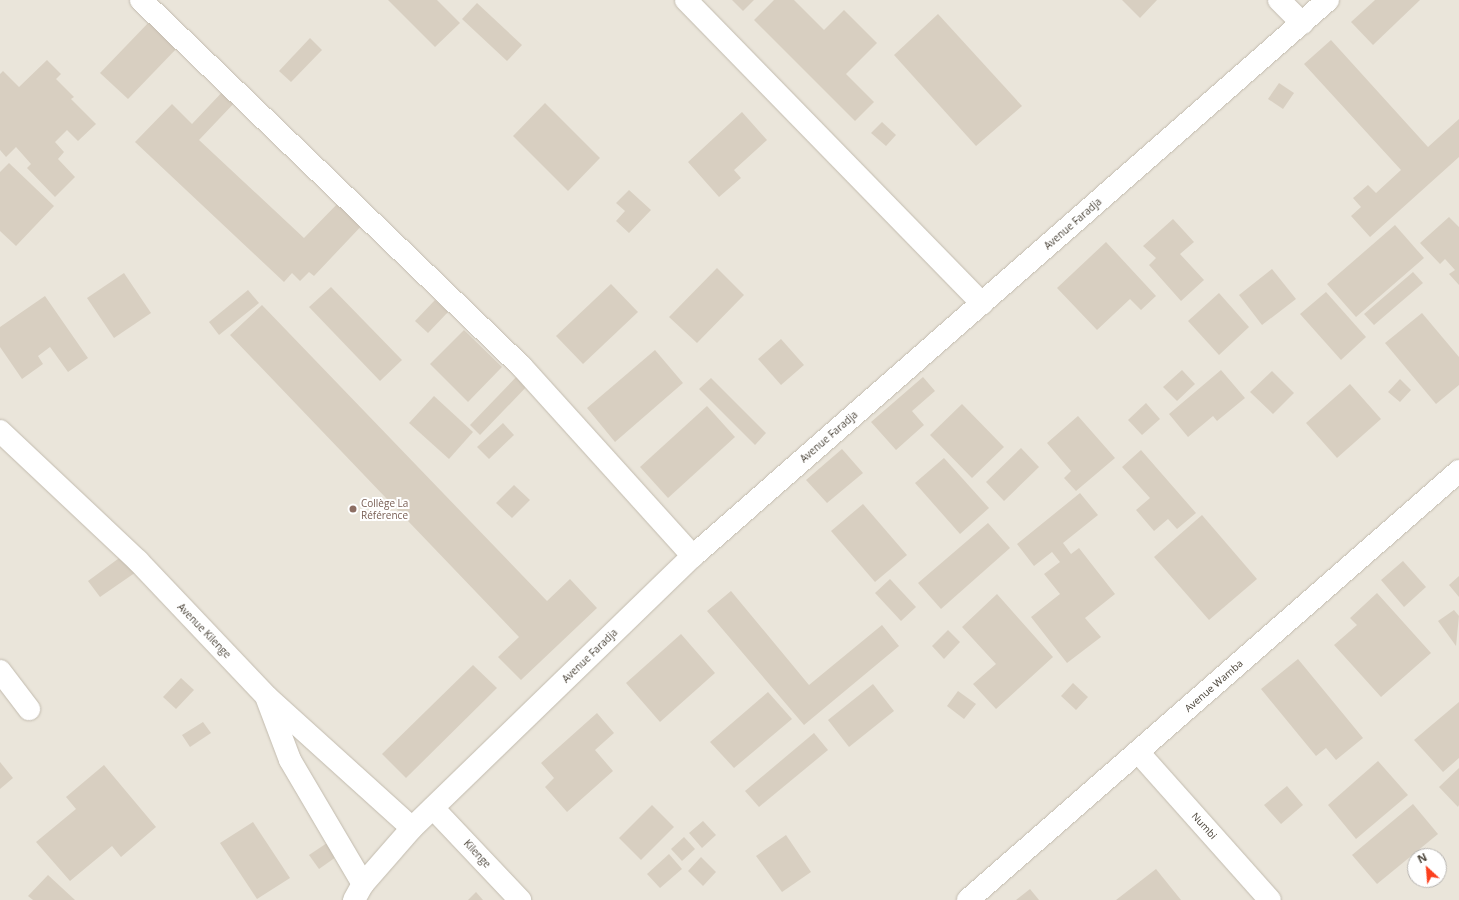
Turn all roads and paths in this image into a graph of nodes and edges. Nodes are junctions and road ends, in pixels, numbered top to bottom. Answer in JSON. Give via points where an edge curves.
{"nodes":[{"id":1,"x":141,"y":0,"type":"edge"},
{"id":2,"x":686,"y":0,"type":"edge"},
{"id":3,"x":1279,"y":0,"type":"edge"},
{"id":4,"x":1328,"y":0,"type":"edge"},
{"id":5,"x":1302,"y":23,"type":"junction"},
{"id":6,"x":982,"y":303,"type":"junction"},
{"id":7,"x":0,"y":431,"type":"edge"},
{"id":8,"x":1459,"y":471,"type":"edge"},
{"id":9,"x":693,"y":556,"type":"junction"},
{"id":10,"x":0,"y":671,"type":"edge"},
{"id":11,"x":267,"y":697,"type":"junction"},
{"id":12,"x":28,"y":709,"type":"dead end"},
{"id":13,"x":1138,"y":752,"type":"junction"},
{"id":14,"x":433,"y":808,"type":"junction"},
{"id":15,"x":412,"y":828,"type":"junction"},
{"id":16,"x":358,"y":892,"type":"edge"},
{"id":17,"x":520,"y":900,"type":"edge"},
{"id":18,"x":968,"y":900,"type":"edge"},
{"id":19,"x":1270,"y":900,"type":"edge"}],
"edges":[{"from":1,"to":9,"type":"street","via":[[522,367]]},
{"from":2,"to":6,"type":"street"},
{"from":3,"to":5,"type":"street"},
{"from":4,"to":5,"type":"street","name":"Avenue Faradja"},
{"from":5,"to":6,"type":"street","name":"Avenue Faradja"},
{"from":6,"to":9,"type":"street","name":"Avenue Faradja"},
{"from":7,"to":11,"type":"street","name":"Avenue Kilenge","via":[[138,561]]},
{"from":8,"to":13,"type":"street","name":"Avenue Wamba"},
{"from":9,"to":14,"type":"street","name":"Avenue Faradja"},
{"from":10,"to":12,"type":"street"},
{"from":11,"to":15,"type":"street","name":"Avenue Kilenge"},
{"from":11,"to":16,"type":"street","via":[[290,760]]},
{"from":13,"to":18,"type":"street","name":"Avenue Wamba"},
{"from":13,"to":19,"type":"street","name":"Numbi"},
{"from":14,"to":15,"type":"street","name":"Avenue Faradja"},
{"from":14,"to":17,"type":"street","name":"Kilenge"},
{"from":15,"to":16,"type":"street","name":"Avenue Faradja"}]}
